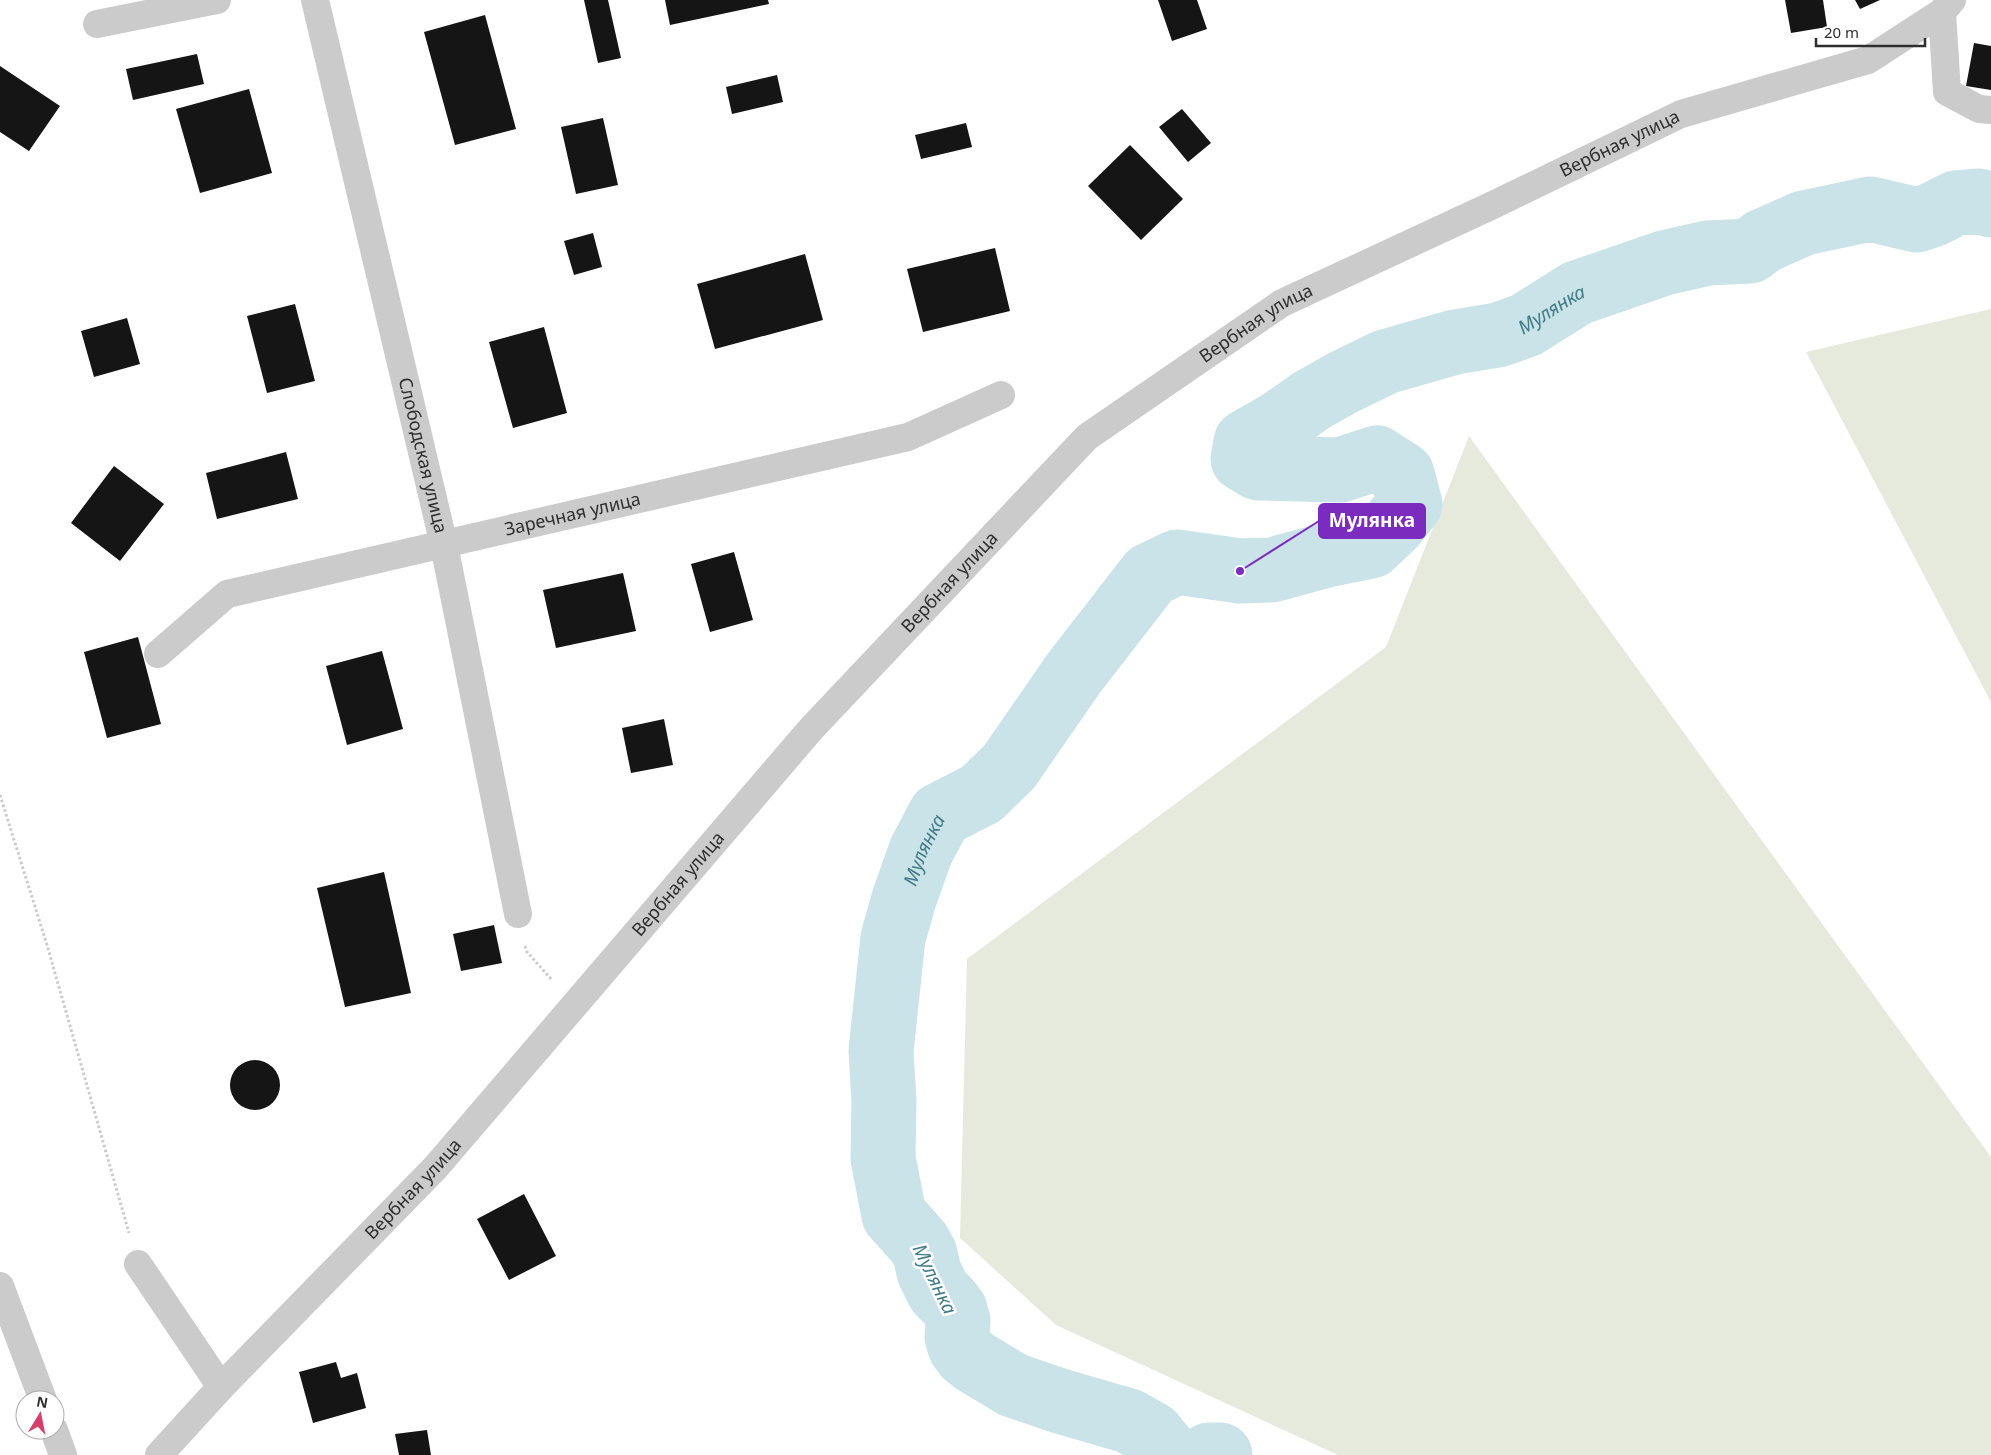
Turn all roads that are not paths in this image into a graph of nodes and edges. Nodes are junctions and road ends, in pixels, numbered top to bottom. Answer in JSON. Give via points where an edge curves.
{"nodes":[{"id":1,"x":217,"y":0,"type":"edge"},
{"id":2,"x":315,"y":0,"type":"edge"},
{"id":3,"x":1947,"y":6,"type":"edge"},
{"id":4,"x":97,"y":24,"type":"dead end"},
{"id":5,"x":1991,"y":110,"type":"edge"},
{"id":6,"x":1001,"y":395,"type":"dead end"},
{"id":7,"x":444,"y":545,"type":"junction"},
{"id":8,"x":158,"y":654,"type":"dead end"},
{"id":9,"x":518,"y":914,"type":"road end"},
{"id":10,"x":138,"y":1264,"type":"road end"},
{"id":11,"x":0,"y":1286,"type":"edge"},
{"id":12,"x":221,"y":1387,"type":"junction"},
{"id":13,"x":38,"y":1390,"type":"edge"},
{"id":14,"x":58,"y":1440,"type":"edge"},
{"id":15,"x":63,"y":1455,"type":"edge"},
{"id":16,"x":159,"y":1455,"type":"edge"}],
"edges":[{"from":1,"to":4,"type":"street"},
{"from":2,"to":7,"type":"street","name":"Слободская улица"},
{"from":3,"to":5,"type":"street","via":[[1947,92],[1979,109]]},
{"from":3,"to":12,"type":"street","name":"Вербная улица","via":[[1868,60],[1681,114],[1282,303],[1087,437],[811,729],[435,1168]]},
{"from":6,"to":7,"type":"street","name":"Заречная улица","via":[[908,437]]},
{"from":7,"to":8,"type":"street","name":"Заречная улица","via":[[226,594]]},
{"from":7,"to":9,"type":"street","name":"Слободская улица"},
{"from":10,"to":12,"type":"street"},
{"from":11,"to":13,"type":"street"},
{"from":12,"to":16,"type":"street","name":"Вербная улица"},
{"from":14,"to":15,"type":"street"}]}
